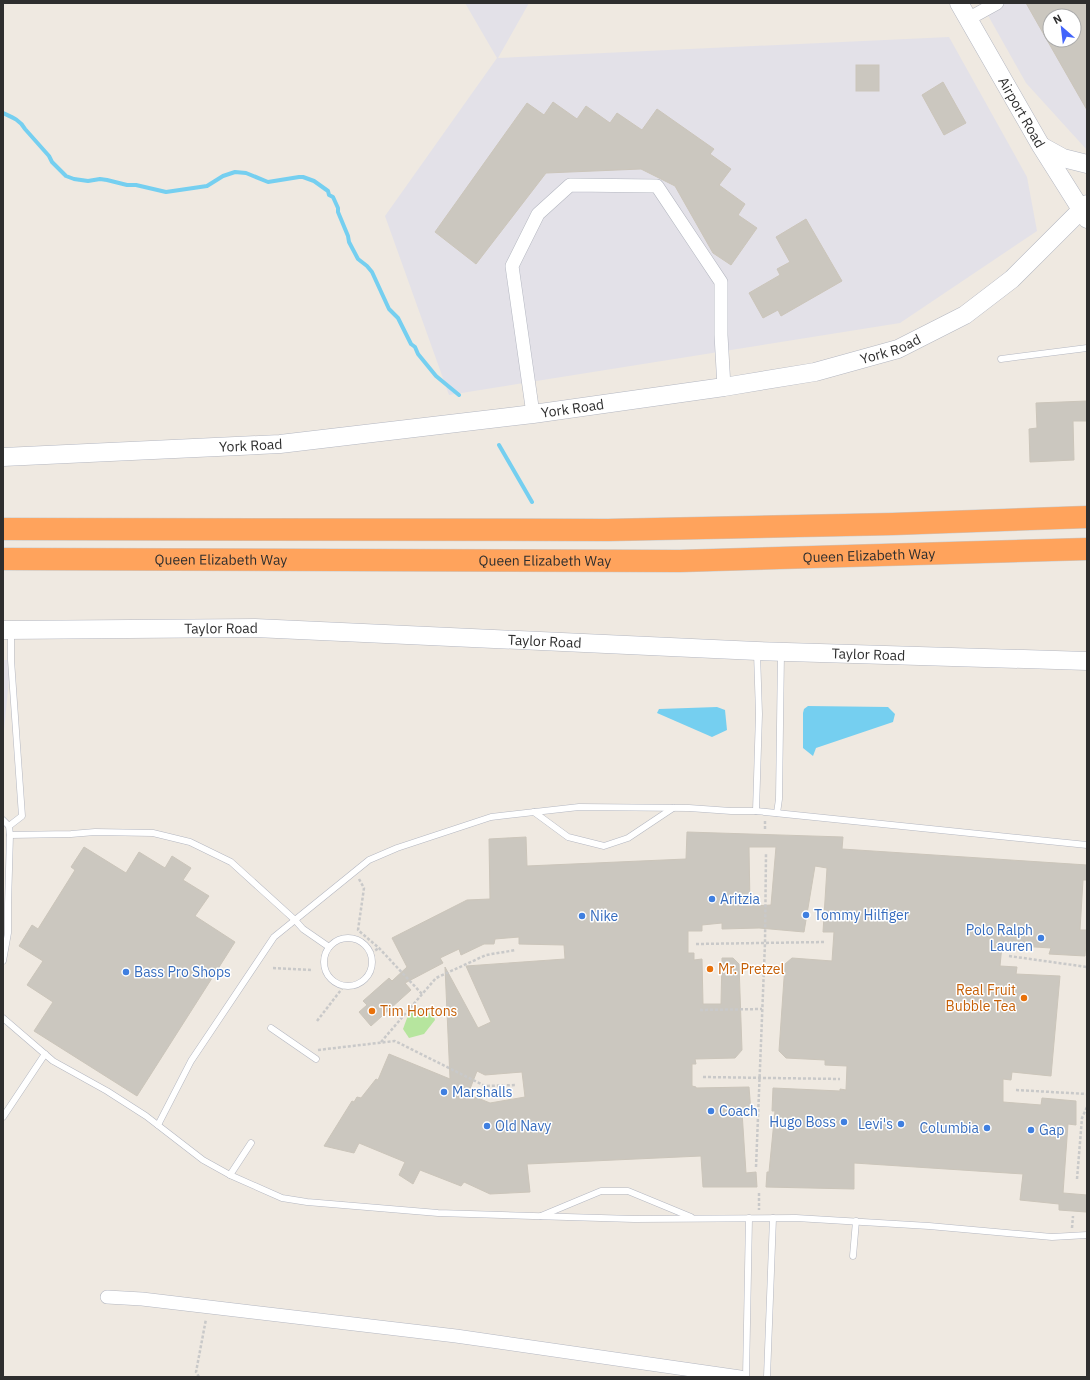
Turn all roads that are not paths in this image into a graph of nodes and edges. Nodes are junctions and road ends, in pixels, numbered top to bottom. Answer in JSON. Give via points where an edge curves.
{"nodes":[{"id":1,"x":959,"y":3,"type":"edge"},
{"id":2,"x":997,"y":3,"type":"edge"},
{"id":3,"x":968,"y":19,"type":"junction"},
{"id":4,"x":1041,"y":146,"type":"junction"},
{"id":5,"x":1087,"y":164,"type":"edge"},
{"id":6,"x":1085,"y":211,"type":"edge"},
{"id":7,"x":1087,"y":348,"type":"edge"},
{"id":8,"x":1001,"y":359,"type":"dead end"},
{"id":9,"x":724,"y":387,"type":"junction"},
{"id":10,"x":533,"y":414,"type":"junction"},
{"id":11,"x":3,"y":457,"type":"edge"},
{"id":12,"x":1087,"y":510,"type":"edge"},
{"id":13,"x":1087,"y":517,"type":"edge"},
{"id":14,"x":893,"y":524,"type":"junction"},
{"id":15,"x":7,"y":528,"type":"edge"},
{"id":16,"x":1087,"y":549,"type":"edge"},
{"id":17,"x":866,"y":555,"type":"junction"},
{"id":18,"x":3,"y":559,"type":"edge"},
{"id":19,"x":1087,"y":561,"type":"edge"},
{"id":20,"x":7,"y":630,"type":"edge"},
{"id":21,"x":757,"y":651,"type":"junction"},
{"id":22,"x":782,"y":652,"type":"junction"},
{"id":23,"x":1087,"y":661,"type":"edge"},
{"id":24,"x":674,"y":808,"type":"junction"},
{"id":25,"x":756,"y":811,"type":"junction"},
{"id":26,"x":534,"y":812,"type":"junction"},
{"id":27,"x":777,"y":813,"type":"junction"},
{"id":28,"x":3,"y":820,"type":"edge"},
{"id":29,"x":9,"y":826,"type":"junction"},
{"id":30,"x":10,"y":835,"type":"junction"},
{"id":31,"x":1087,"y":845,"type":"edge"},
{"id":32,"x":296,"y":920,"type":"junction"},
{"id":33,"x":329,"y":947,"type":"junction"},
{"id":34,"x":3,"y":961,"type":"edge"},
{"id":35,"x":3,"y":1018,"type":"edge"},
{"id":36,"x":271,"y":1028,"type":"dead end"},
{"id":37,"x":45,"y":1054,"type":"junction"},
{"id":38,"x":316,"y":1059,"type":"dead end"},
{"id":39,"x":3,"y":1117,"type":"edge"},
{"id":40,"x":158,"y":1124,"type":"junction"},
{"id":41,"x":251,"y":1143,"type":"dead end"},
{"id":42,"x":230,"y":1175,"type":"junction"},
{"id":43,"x":538,"y":1217,"type":"junction"},
{"id":44,"x":749,"y":1218,"type":"junction"},
{"id":45,"x":773,"y":1218,"type":"junction"},
{"id":46,"x":694,"y":1219,"type":"junction"},
{"id":47,"x":856,"y":1222,"type":"junction"},
{"id":48,"x":1087,"y":1235,"type":"edge"},
{"id":49,"x":853,"y":1256,"type":"dead end"},
{"id":50,"x":107,"y":1297,"type":"dead end"},
{"id":51,"x":740,"y":1377,"type":"edge"},
{"id":52,"x":746,"y":1377,"type":"edge"},
{"id":53,"x":767,"y":1377,"type":"edge"}],
"edges":[{"from":1,"to":3,"type":"main road","name":"Airport Road"},
{"from":2,"to":3,"type":"street"},
{"from":3,"to":4,"type":"main road","name":"Airport Road"},
{"from":4,"to":5,"type":"main road","via":[[1063,158]]},
{"from":4,"to":6,"type":"main road","name":"Airport Road"},
{"from":6,"to":9,"type":"main road","name":"York Road","via":[[1012,279],[966,315],[898,349],[815,372]]},
{"from":7,"to":8,"type":"lane"},
{"from":9,"to":10,"type":"main road","name":"York Road"},
{"from":9,"to":10,"type":"street","via":[[721,282],[657,186],[570,184],[538,214],[512,266]]},
{"from":10,"to":11,"type":"main road","name":"York Road","via":[[280,444]]},
{"from":12,"to":14,"type":"highway"},
{"from":13,"to":14,"type":"highway"},
{"from":14,"to":15,"type":"highway","via":[[608,530]]},
{"from":16,"to":17,"type":"highway","name":"Queen Elizabeth Way"},
{"from":17,"to":18,"type":"highway","name":"Queen Elizabeth Way","via":[[680,561]]},
{"from":17,"to":19,"type":"highway"},
{"from":20,"to":21,"type":"main road","name":"Taylor Road","via":[[255,628]]},
{"from":20,"to":29,"type":"lane","via":[[22,816]]},
{"from":21,"to":22,"type":"main road","name":"Taylor Road"},
{"from":21,"to":25,"type":"lane","via":[[759,714]]},
{"from":22,"to":23,"type":"main road","name":"Taylor Road"},
{"from":22,"to":27,"type":"lane","via":[[780,791]]},
{"from":24,"to":25,"type":"lane"},
{"from":24,"to":26,"type":"lane","via":[[579,807]]},
{"from":24,"to":26,"type":"lane","via":[[628,838],[604,846],[568,837]]},
{"from":25,"to":27,"type":"lane"},
{"from":26,"to":32,"type":"lane","via":[[491,817],[369,860]]},
{"from":27,"to":31,"type":"lane"},
{"from":28,"to":29,"type":"lane"},
{"from":29,"to":30,"type":"lane"},
{"from":30,"to":32,"type":"lane","via":[[153,833],[190,842],[231,862]]},
{"from":30,"to":34,"type":"lane","via":[[8,933]]},
{"from":32,"to":33,"type":"lane","via":[[303,929]]},
{"from":32,"to":40,"type":"lane","via":[[274,937],[191,1061]]},
{"from":33,"to":33,"type":"lane","via":[[323,962],[329,978],[336,983],[344,986],[358,985],[369,975],[373,961],[371,953],[368,947],[356,938],[341,938]]},
{"from":35,"to":37,"type":"lane"},
{"from":36,"to":38,"type":"lane"},
{"from":37,"to":39,"type":"lane"},
{"from":37,"to":40,"type":"lane","via":[[53,1061],[107,1090]]},
{"from":40,"to":42,"type":"lane","via":[[203,1160]]},
{"from":41,"to":42,"type":"lane"},
{"from":42,"to":43,"type":"lane","via":[[278,1197],[307,1202],[438,1213]]},
{"from":43,"to":46,"type":"lane"},
{"from":43,"to":46,"type":"lane","via":[[601,1191],[628,1191]]},
{"from":44,"to":45,"type":"lane"},
{"from":44,"to":46,"type":"lane"},
{"from":44,"to":52,"type":"lane"},
{"from":45,"to":47,"type":"lane"},
{"from":45,"to":53,"type":"lane"},
{"from":47,"to":48,"type":"lane","via":[[1052,1237]]},
{"from":47,"to":49,"type":"lane"},
{"from":50,"to":51,"type":"street","via":[[456,1336]]}]}
